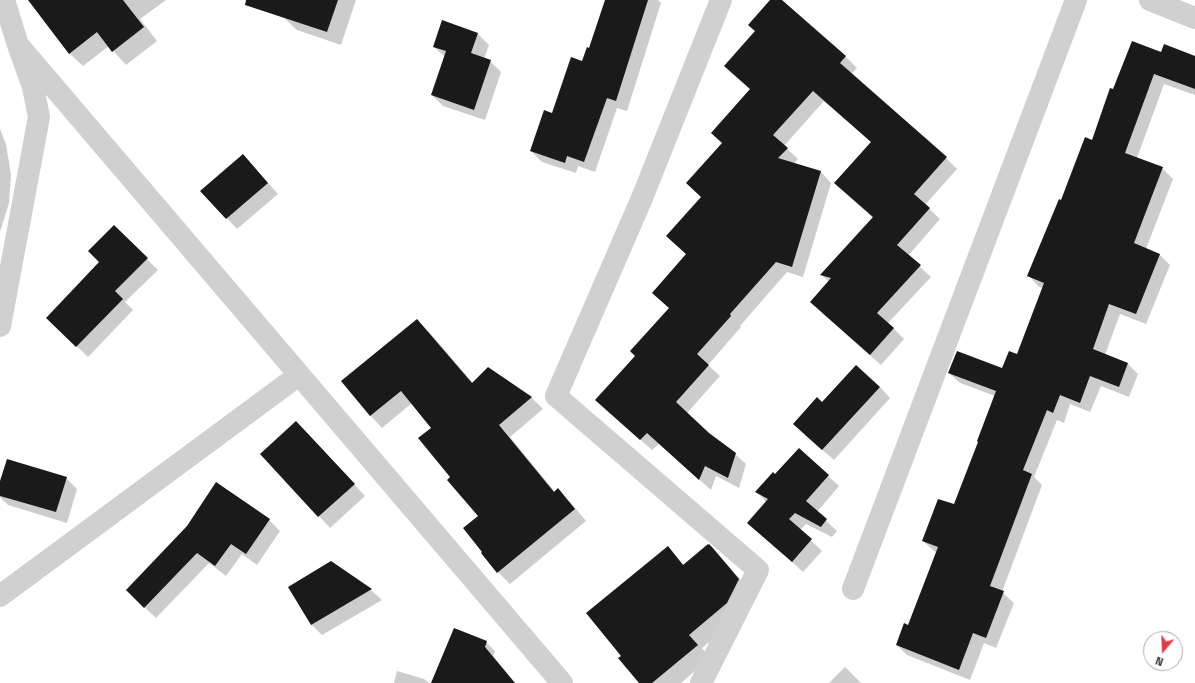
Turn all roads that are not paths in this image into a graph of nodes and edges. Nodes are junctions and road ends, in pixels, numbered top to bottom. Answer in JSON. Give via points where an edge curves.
{"nodes":[{"id":1,"x":4,"y":0,"type":"edge"},
{"id":2,"x":722,"y":0,"type":"edge"},
{"id":3,"x":1076,"y":0,"type":"edge"},
{"id":4,"x":1150,"y":0,"type":"edge"},
{"id":5,"x":1195,"y":18,"type":"edge"},
{"id":6,"x":18,"y":45,"type":"junction"},
{"id":7,"x":0,"y":326,"type":"edge"},
{"id":8,"x":299,"y":375,"type":"junction"},
{"id":9,"x":853,"y":589,"type":"dead end"},
{"id":10,"x":0,"y":596,"type":"edge"},
{"id":11,"x":562,"y":683,"type":"edge"},
{"id":12,"x":701,"y":683,"type":"edge"}],
"edges":[{"from":1,"to":6,"type":"street"},
{"from":2,"to":12,"type":"street","via":[[642,198],[556,396],[758,570]]},
{"from":3,"to":9,"type":"street"},
{"from":4,"to":5,"type":"street"},
{"from":6,"to":7,"type":"street","via":[[34,87],[39,117]]},
{"from":6,"to":8,"type":"street"},
{"from":8,"to":10,"type":"street"},
{"from":8,"to":11,"type":"street"}]}
